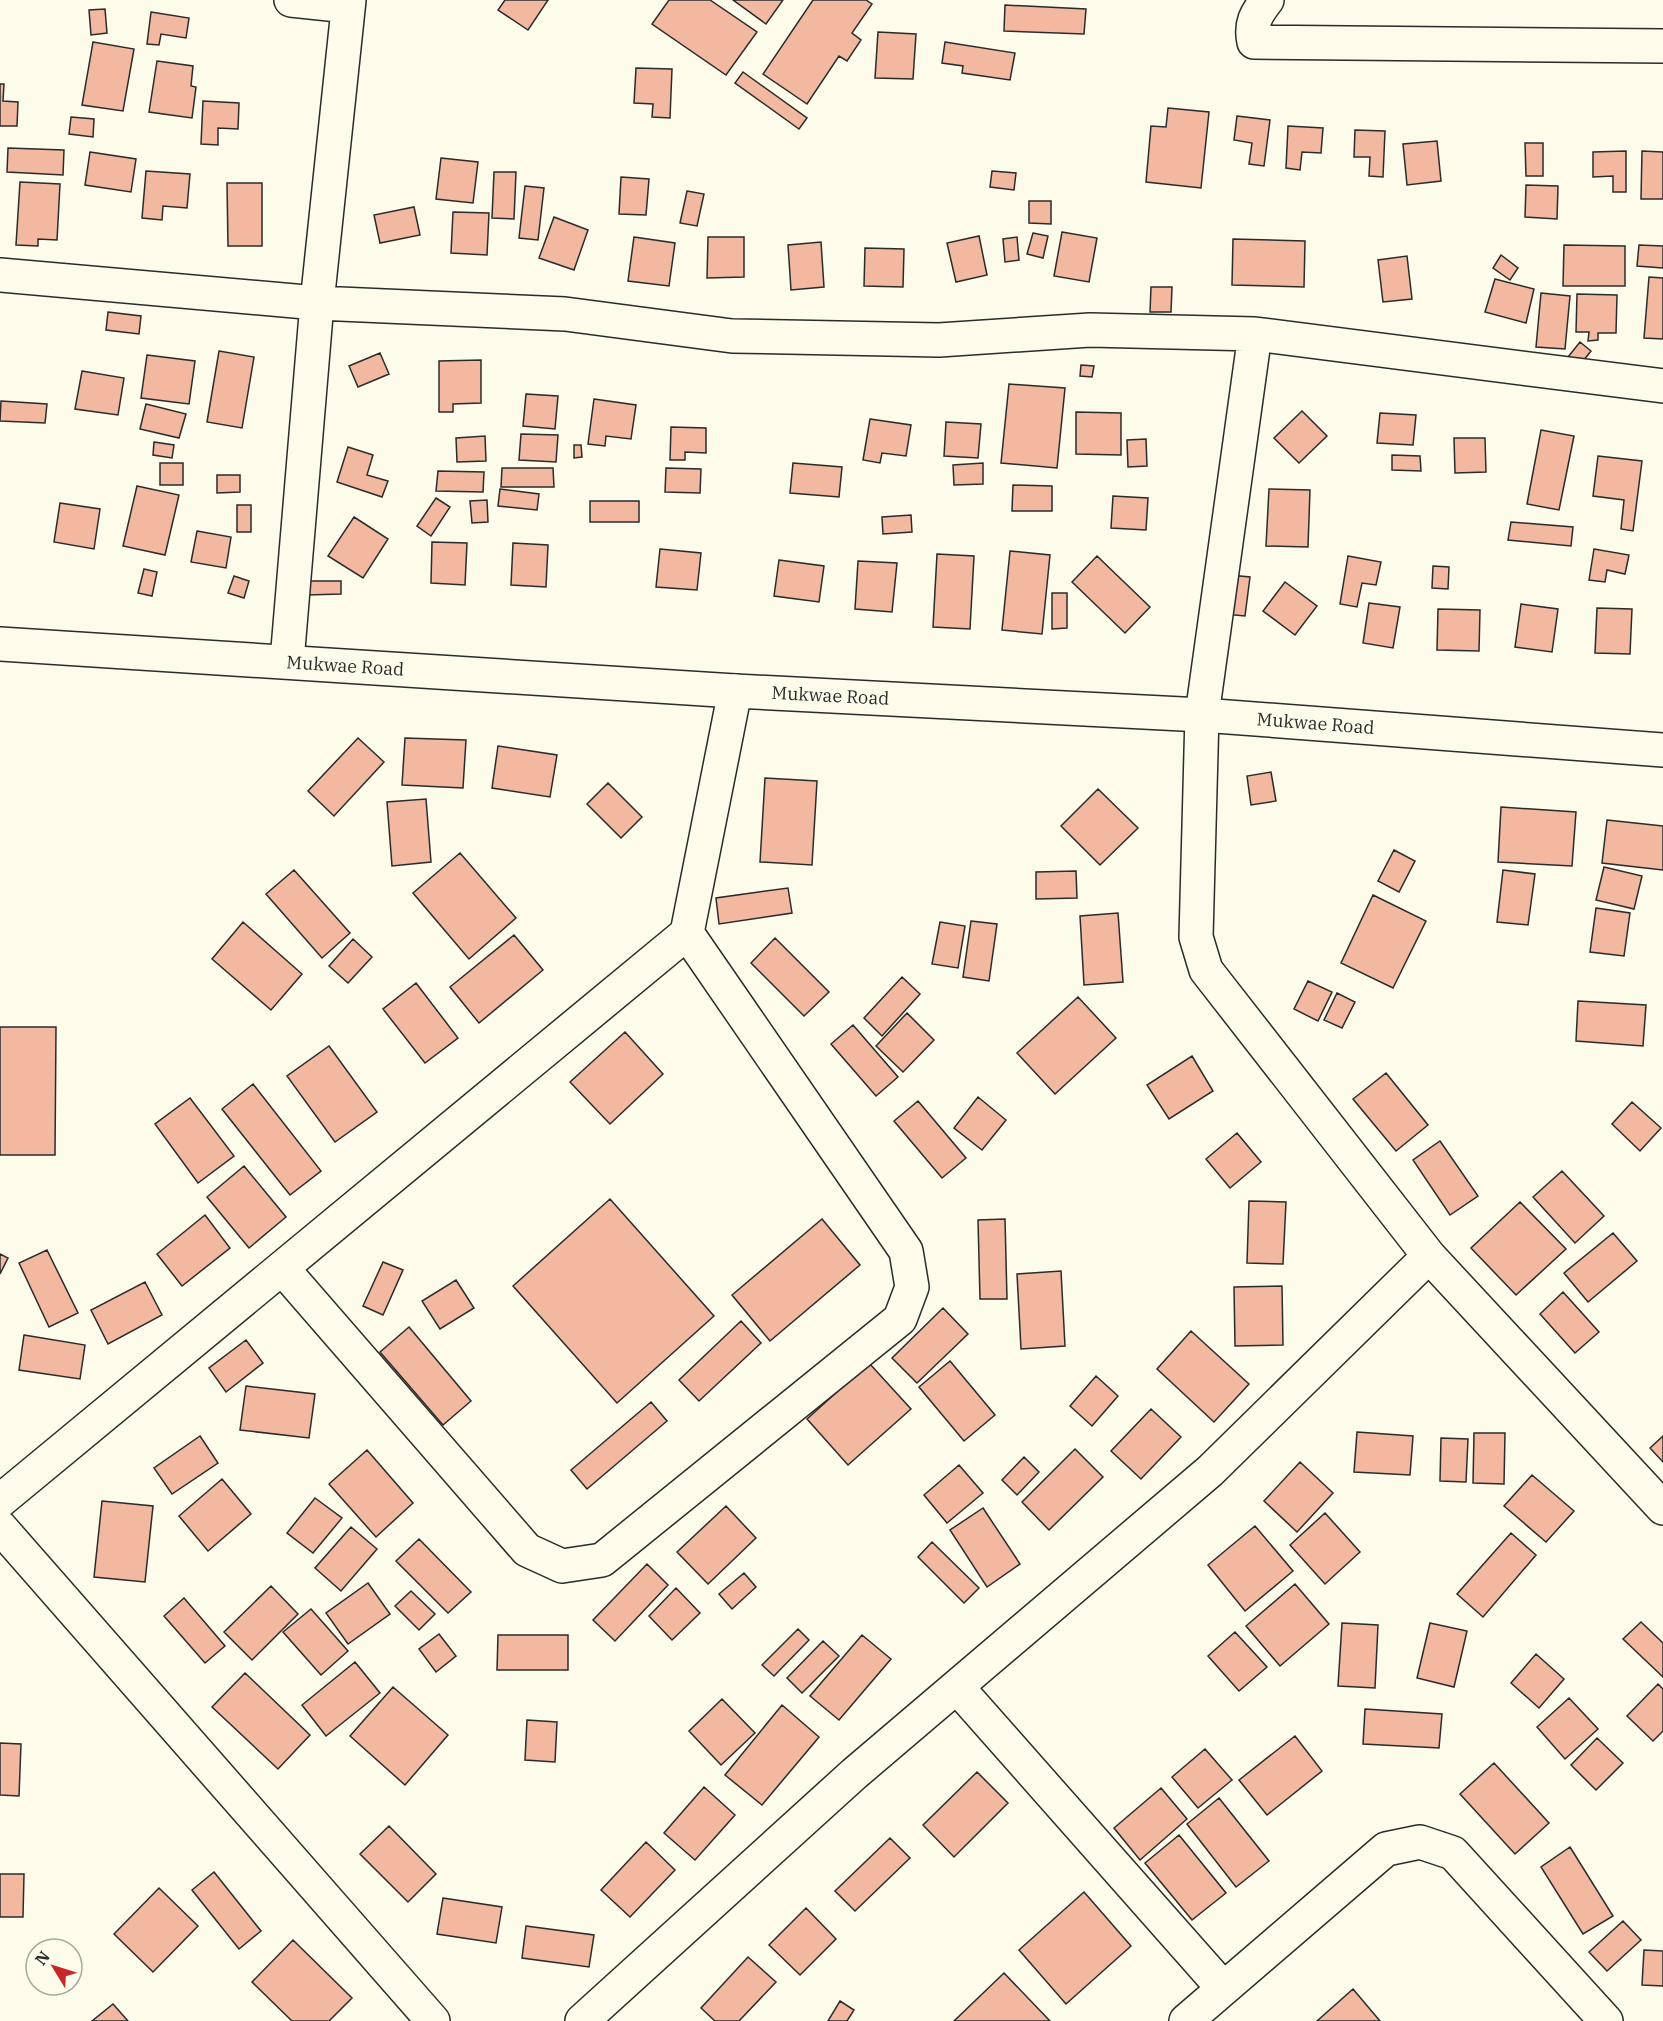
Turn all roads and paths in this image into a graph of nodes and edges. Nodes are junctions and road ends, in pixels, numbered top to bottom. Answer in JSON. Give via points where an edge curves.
{"nodes":[{"id":1,"x":291,"y":0,"type":"edge"},
{"id":2,"x":1267,"y":0,"type":"edge"},
{"id":3,"x":348,"y":3,"type":"edge"},
{"id":4,"x":1663,"y":46,"type":"edge"},
{"id":5,"x":0,"y":275,"type":"edge"},
{"id":6,"x":317,"y":303,"type":"junction"},
{"id":7,"x":1255,"y":334,"type":"junction"},
{"id":8,"x":1663,"y":386,"type":"edge"},
{"id":9,"x":0,"y":644,"type":"edge"},
{"id":10,"x":287,"y":661,"type":"junction"},
{"id":11,"x":735,"y":691,"type":"junction"},
{"id":12,"x":1202,"y":715,"type":"junction"},
{"id":13,"x":1663,"y":750,"type":"edge"},
{"id":14,"x":687,"y":933,"type":"junction"},
{"id":15,"x":1429,"y":1256,"type":"junction"},
{"id":16,"x":282,"y":1268,"type":"junction"},
{"id":17,"x":0,"y":1501,"type":"edge"},
{"id":18,"x":1663,"y":1508,"type":"edge"},
{"id":19,"x":0,"y":1527,"type":"edge"},
{"id":20,"x":957,"y":1687,"type":"junction"},
{"id":21,"x":1223,"y":1988,"type":"junction"},
{"id":22,"x":433,"y":2021,"type":"edge"},
{"id":23,"x":582,"y":2021,"type":"edge"},
{"id":24,"x":1186,"y":2021,"type":"edge"},
{"id":25,"x":1606,"y":2021,"type":"edge"}],
"edges":[{"from":1,"to":3,"type":"street"},
{"from":2,"to":4,"type":"street","via":[[1251,29],[1254,42]]},
{"from":3,"to":6,"type":"street"},
{"from":5,"to":6,"type":"street"},
{"from":6,"to":7,"type":"street","via":[[565,314],[732,336],[939,340],[1090,330]]},
{"from":6,"to":10,"type":"street"},
{"from":7,"to":8,"type":"street"},
{"from":7,"to":12,"type":"street"},
{"from":9,"to":10,"type":"street","name":"Mukwae Road"},
{"from":10,"to":11,"type":"street","name":"Mukwae Road"},
{"from":11,"to":12,"type":"street","name":"Mukwae Road"},
{"from":11,"to":14,"type":"street"},
{"from":12,"to":13,"type":"street","name":"Mukwae Road"},
{"from":12,"to":15,"type":"street","via":[[1196,937],[1206,970]]},
{"from":14,"to":16,"type":"street"},
{"from":14,"to":16,"type":"street","via":[[906,1251],[912,1287],[900,1319],[602,1560],[562,1566],[527,1550]]},
{"from":15,"to":18,"type":"street"},
{"from":15,"to":20,"type":"street","via":[[1210,1471]]},
{"from":16,"to":17,"type":"street"},
{"from":19,"to":22,"type":"street"},
{"from":20,"to":21,"type":"street"},
{"from":20,"to":23,"type":"street"},
{"from":21,"to":24,"type":"street"},
{"from":21,"to":25,"type":"street","via":[[1386,1849],[1420,1842],[1454,1853]]}]}
